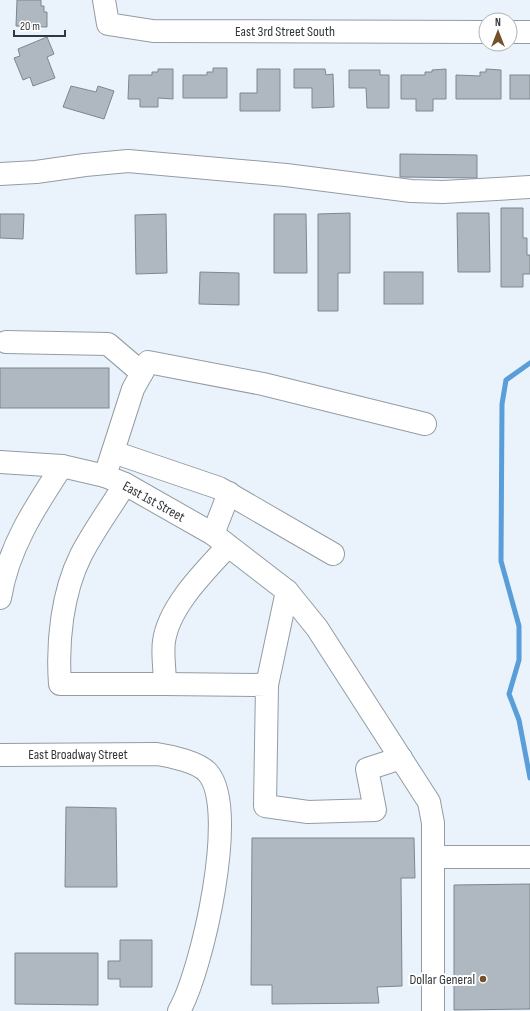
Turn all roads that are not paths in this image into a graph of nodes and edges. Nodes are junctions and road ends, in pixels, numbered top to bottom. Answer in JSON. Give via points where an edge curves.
{"nodes":[{"id":1,"x":104,"y":0,"type":"edge"},
{"id":2,"x":478,"y":32,"type":"edge"},
{"id":3,"x":518,"y":32,"type":"edge"},
{"id":4,"x":530,"y":32,"type":"edge"},
{"id":5,"x":0,"y":174,"type":"edge"},
{"id":6,"x":530,"y":187,"type":"edge"},
{"id":7,"x":6,"y":342,"type":"dead end"},
{"id":8,"x":142,"y":373,"type":"junction"},
{"id":9,"x":425,"y":424,"type":"dead end"},
{"id":10,"x":113,"y":452,"type":"junction"},
{"id":11,"x":0,"y":462,"type":"edge"},
{"id":12,"x":62,"y":466,"type":"junction"},
{"id":13,"x":105,"y":476,"type":"junction"},
{"id":14,"x":125,"y":484,"type":"junction"},
{"id":15,"x":229,"y":493,"type":"junction"},
{"id":16,"x":220,"y":540,"type":"junction"},
{"id":17,"x":333,"y":554,"type":"dead end"},
{"id":18,"x":287,"y":591,"type":"junction"},
{"id":19,"x":0,"y":598,"type":"edge"},
{"id":20,"x":165,"y":684,"type":"junction"},
{"id":21,"x":267,"y":685,"type":"junction"},
{"id":22,"x":0,"y":755,"type":"edge"},
{"id":23,"x":401,"y":758,"type":"junction"},
{"id":24,"x":433,"y":857,"type":"junction"},
{"id":25,"x":530,"y":857,"type":"edge"},
{"id":26,"x":179,"y":1011,"type":"edge"},
{"id":27,"x":433,"y":1011,"type":"edge"}],
"edges":[{"from":1,"to":2,"type":"street","name":"East 3rd Street South","via":[[108,24],[153,31]]},
{"from":3,"to":4,"type":"street"},
{"from":5,"to":6,"type":"street","via":[[128,161],[286,175],[411,191],[443,192]]},
{"from":7,"to":8,"type":"street","via":[[108,344]]},
{"from":8,"to":9,"type":"street","via":[[148,362],[262,384]]},
{"from":8,"to":10,"type":"street","via":[[133,389]]},
{"from":10,"to":13,"type":"street"},
{"from":10,"to":15,"type":"street"},
{"from":11,"to":12,"type":"street","name":"East 1st Street"},
{"from":12,"to":13,"type":"street","name":"East 1st Street"},
{"from":12,"to":19,"type":"street","via":[[30,516],[14,549]]},
{"from":13,"to":14,"type":"street","name":"East 1st Street"},
{"from":14,"to":16,"type":"street","name":"East 1st Street"},
{"from":14,"to":20,"type":"street","via":[[81,555],[64,605],[58,660],[60,684]]},
{"from":15,"to":16,"type":"street"},
{"from":15,"to":17,"type":"street"},
{"from":16,"to":18,"type":"street","name":"East 1st Street"},
{"from":16,"to":20,"type":"street","via":[[174,614],[164,641]]},
{"from":18,"to":21,"type":"street"},
{"from":18,"to":23,"type":"street","name":"East 1st Street","via":[[317,628]]},
{"from":20,"to":21,"type":"street"},
{"from":21,"to":23,"type":"street","via":[[265,806],[308,812],[375,810],[367,769]]},
{"from":22,"to":26,"type":"street","name":"East Broadway Street","via":[[157,754],[179,758],[207,771],[215,784],[220,832],[208,922],[194,977]]},
{"from":23,"to":24,"type":"street","name":"East 1st Street","via":[[430,802]]},
{"from":24,"to":25,"type":"street"},
{"from":24,"to":27,"type":"street","name":"East 1st Street"}]}
